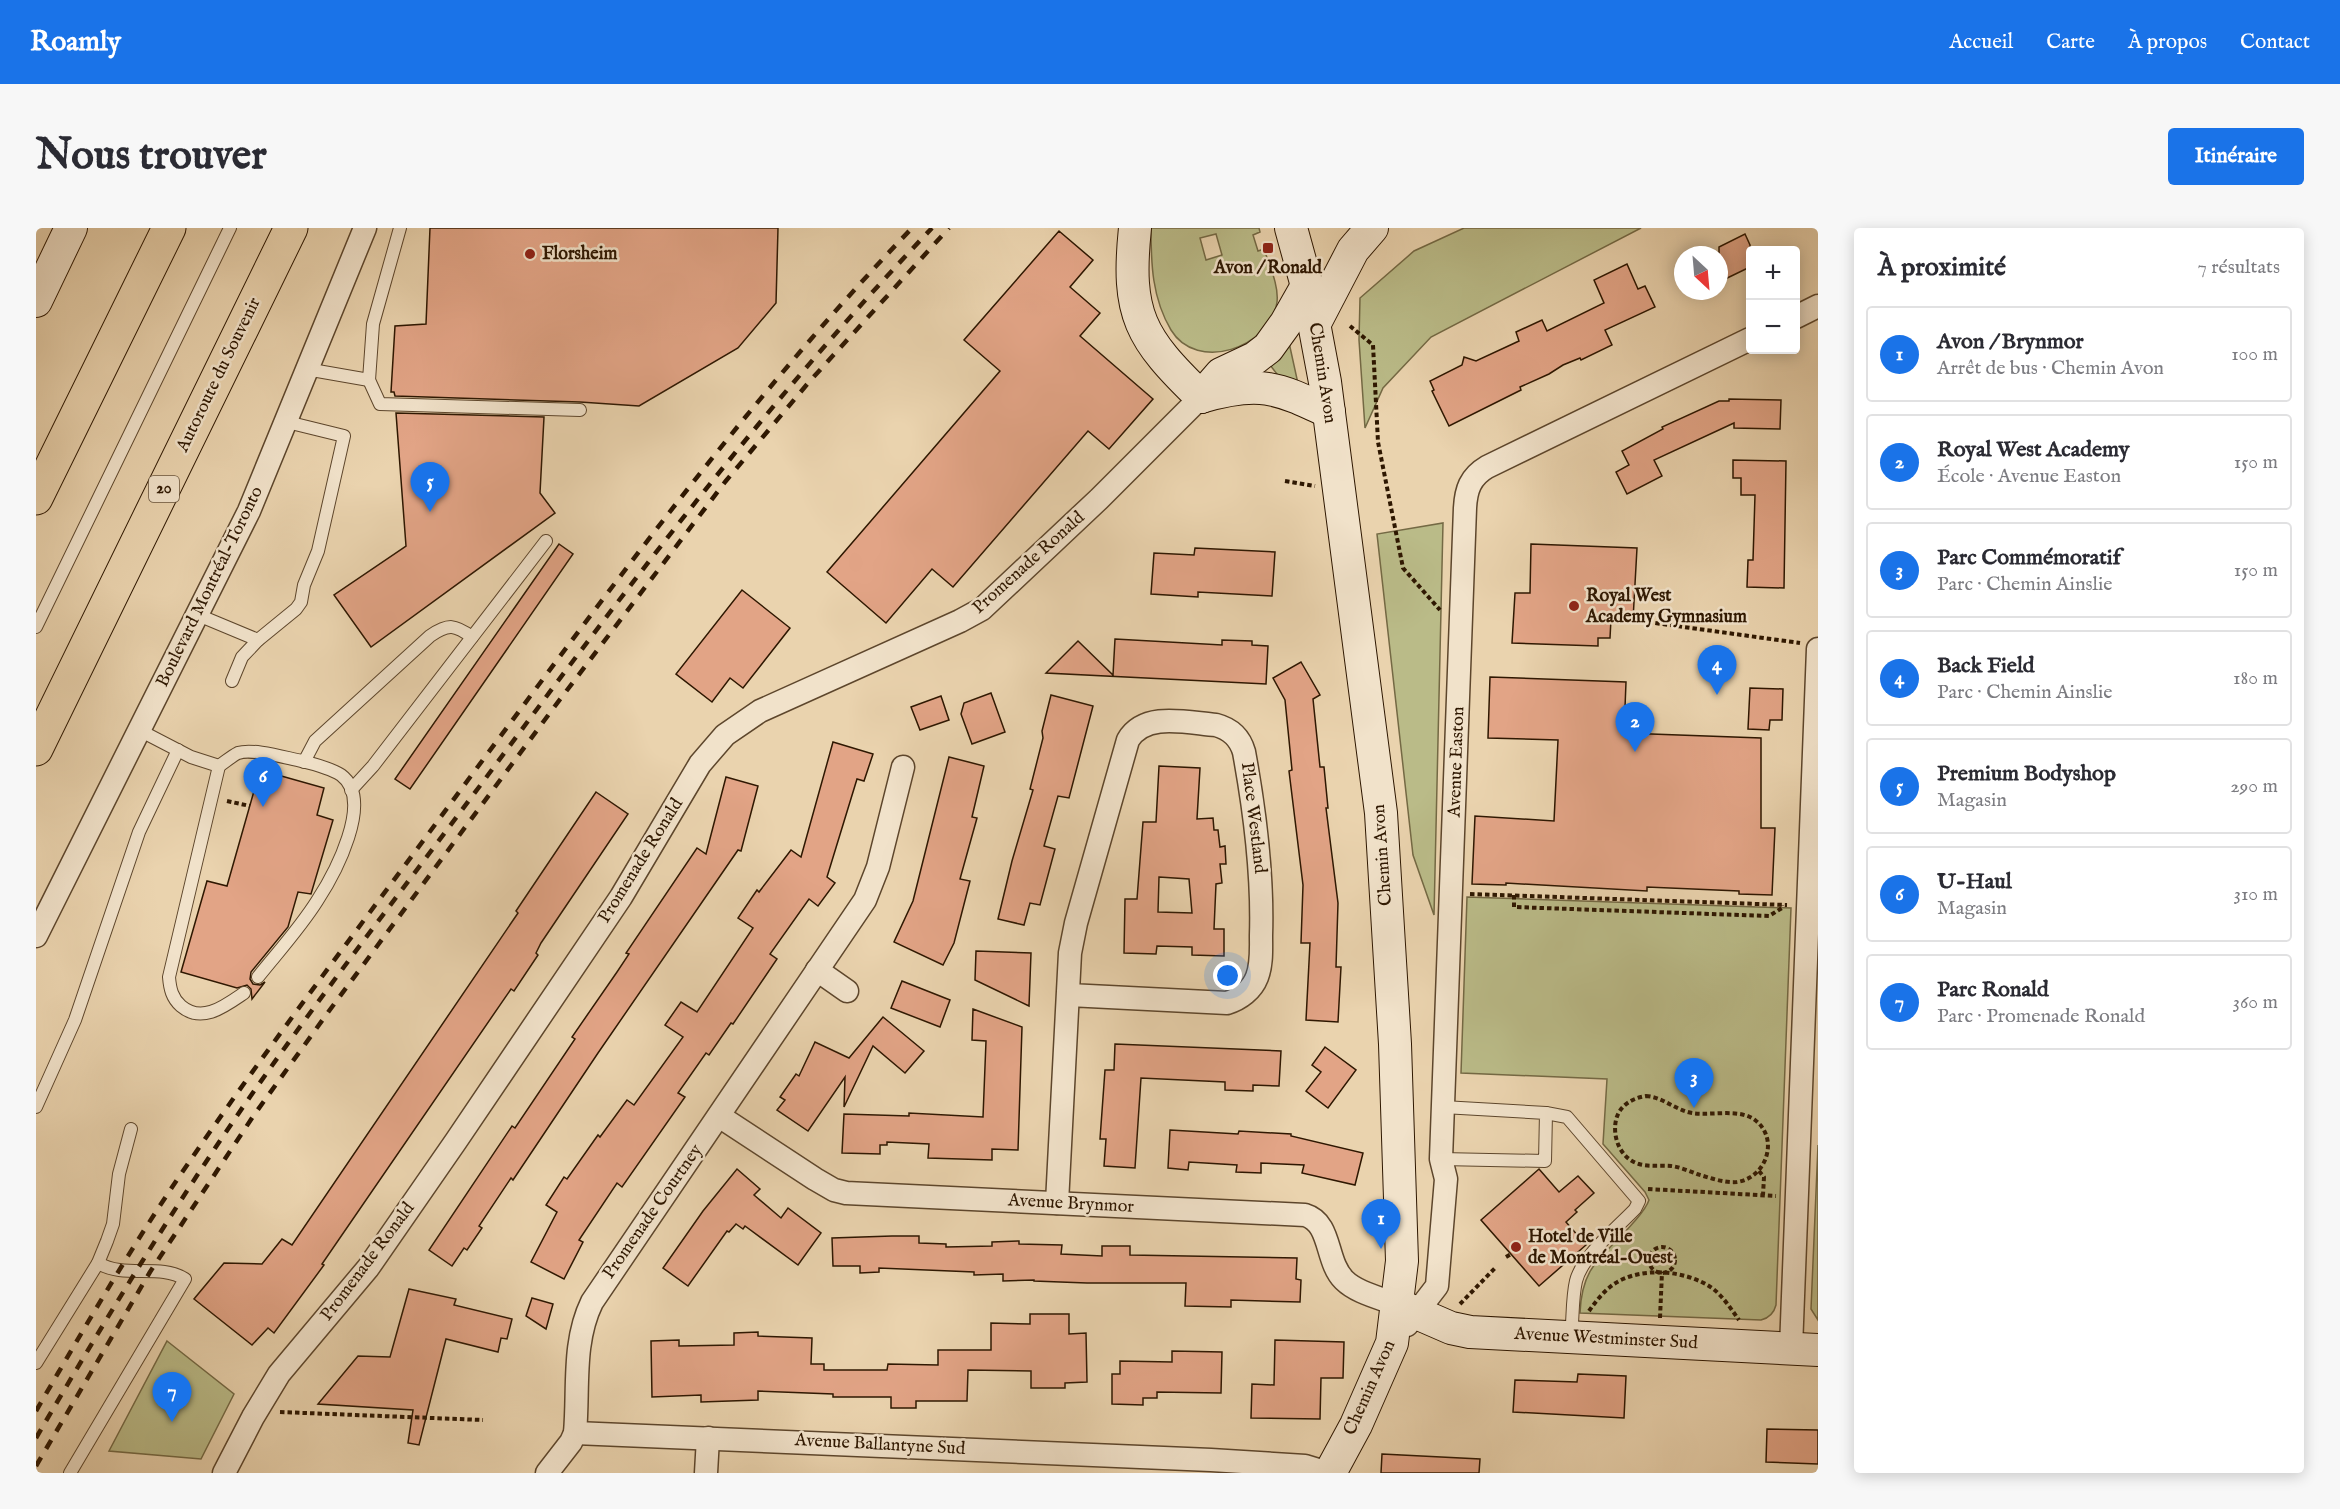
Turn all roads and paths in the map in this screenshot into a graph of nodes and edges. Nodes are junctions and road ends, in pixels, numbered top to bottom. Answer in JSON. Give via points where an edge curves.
{"nodes":[{"id":1,"x":71,"y":228,"type":"edge"},
{"id":2,"x":230,"y":228,"type":"edge"},
{"id":3,"x":291,"y":228,"type":"edge"},
{"id":4,"x":365,"y":228,"type":"edge"},
{"id":5,"x":400,"y":228,"type":"edge"},
{"id":6,"x":1135,"y":228,"type":"edge"},
{"id":7,"x":1291,"y":228,"type":"edge"},
{"id":8,"x":1372,"y":228,"type":"edge"},
{"id":9,"x":166,"y":233,"type":"edge"},
{"id":10,"x":1307,"y":286,"type":"junction"},
{"id":11,"x":36,"y":301,"type":"edge"},
{"id":12,"x":1818,"y":306,"type":"edge"},
{"id":13,"x":1800,"y":315,"type":"edge"},
{"id":14,"x":1315,"y":323,"type":"junction"},
{"id":15,"x":1350,"y":326,"type":"dead end"},
{"id":16,"x":1746,"y":341,"type":"edge"},
{"id":17,"x":306,"y":369,"type":"junction"},
{"id":18,"x":1263,"y":373,"type":"junction"},
{"id":19,"x":369,"y":380,"type":"junction"},
{"id":20,"x":1200,"y":397,"type":"junction"},
{"id":21,"x":580,"y":410,"type":"dead end"},
{"id":22,"x":1329,"y":412,"type":"junction"},
{"id":23,"x":286,"y":422,"type":"junction"},
{"id":24,"x":1285,"y":480,"type":"dead end"},
{"id":25,"x":1308,"y":484,"type":"dead end"},
{"id":26,"x":36,"y":498,"type":"edge"},
{"id":27,"x":546,"y":541,"type":"dead end"},
{"id":28,"x":1441,"y":610,"type":"dead end"},
{"id":29,"x":198,"y":615,"type":"junction"},
{"id":30,"x":1633,"y":620,"type":"dead end"},
{"id":31,"x":36,"y":627,"type":"edge"},
{"id":32,"x":472,"y":637,"type":"junction"},
{"id":33,"x":258,"y":640,"type":"junction"},
{"id":34,"x":1811,"y":646,"type":"edge"},
{"id":35,"x":232,"y":681,"type":"dead end"},
{"id":36,"x":139,"y":730,"type":"junction"},
{"id":37,"x":36,"y":749,"type":"edge"},
{"id":38,"x":178,"y":750,"type":"junction"},
{"id":39,"x":304,"y":762,"type":"junction"},
{"id":40,"x":219,"y":766,"type":"junction"},
{"id":41,"x":903,"y":767,"type":"dead end"},
{"id":42,"x":351,"y":790,"type":"junction"},
{"id":43,"x":212,"y":797,"type":"junction"},
{"id":44,"x":250,"y":806,"type":"dead end"},
{"id":45,"x":1465,"y":894,"type":"dead end"},
{"id":46,"x":1514,"y":895,"type":"junction"},
{"id":47,"x":1807,"y":899,"type":"edge"},
{"id":48,"x":1782,"y":905,"type":"junction"},
{"id":49,"x":36,"y":936,"type":"edge"},
{"id":50,"x":817,"y":970,"type":"junction"},
{"id":51,"x":258,"y":977,"type":"dead end"},
{"id":52,"x":848,"y":991,"type":"dead end"},
{"id":53,"x":244,"y":993,"type":"dead end"},
{"id":54,"x":1069,"y":995,"type":"junction"},
{"id":55,"x":36,"y":1107,"type":"edge"},
{"id":56,"x":1443,"y":1107,"type":"junction"},
{"id":57,"x":1546,"y":1113,"type":"junction"},
{"id":58,"x":719,"y":1116,"type":"junction"},
{"id":59,"x":1810,"y":1118,"type":"edge"},
{"id":60,"x":131,"y":1129,"type":"dead end"},
{"id":61,"x":1441,"y":1159,"type":"junction"},
{"id":62,"x":1759,"y":1170,"type":"junction"},
{"id":63,"x":1642,"y":1189,"type":"dead end"},
{"id":64,"x":1763,"y":1195,"type":"junction"},
{"id":65,"x":1782,"y":1196,"type":"dead end"},
{"id":66,"x":1057,"y":1203,"type":"junction"},
{"id":67,"x":1511,"y":1254,"type":"dead end"},
{"id":68,"x":1506,"y":1257,"type":"dead end"},
{"id":69,"x":98,"y":1263,"type":"junction"},
{"id":70,"x":1496,"y":1267,"type":"dead end"},
{"id":71,"x":1662,"y":1272,"type":"junction"},
{"id":72,"x":1460,"y":1304,"type":"dead end"},
{"id":73,"x":1407,"y":1309,"type":"junction"},
{"id":74,"x":1660,"y":1318,"type":"dead end"},
{"id":75,"x":1741,"y":1323,"type":"dead end"},
{"id":76,"x":1579,"y":1326,"type":"junction"},
{"id":77,"x":1805,"y":1349,"type":"edge"},
{"id":78,"x":36,"y":1363,"type":"edge"},
{"id":79,"x":274,"y":1412,"type":"dead end"},
{"id":80,"x":483,"y":1420,"type":"dead end"},
{"id":81,"x":575,"y":1433,"type":"junction"},
{"id":82,"x":708,"y":1438,"type":"junction"},
{"id":83,"x":1193,"y":1466,"type":"edge"},
{"id":84,"x":70,"y":1473,"type":"edge"},
{"id":85,"x":224,"y":1473,"type":"edge"},
{"id":86,"x":547,"y":1473,"type":"edge"},
{"id":87,"x":706,"y":1473,"type":"edge"},
{"id":88,"x":1329,"y":1473,"type":"edge"}],
"edges":[{"from":1,"to":11,"type":"main road"},
{"from":2,"to":31,"type":"lane"},
{"from":3,"to":37,"type":"highway","name":"Autoroute du Souvenir","number":"20"},
{"from":4,"to":17,"type":"street","name":"Boulevard Montréal-Toronto"},
{"from":5,"to":19,"type":"lane","via":[[373,324]]},
{"from":6,"to":20,"type":"main road","via":[[1133,286],[1143,330],[1156,352]]},
{"from":7,"to":10,"type":"main road","name":"Chemin Avon"},
{"from":8,"to":14,"type":"main road","via":[[1353,250]]},
{"from":9,"to":26,"type":"highway"},
{"from":10,"to":14,"type":"main road","name":"Chemin Avon"},
{"from":10,"to":18,"type":"main road","via":[[1275,340]]},
{"from":12,"to":13,"type":"street"},
{"from":14,"to":22,"type":"main road","name":"Chemin Avon"},
{"from":15,"to":28,"type":"path","via":[[1373,345],[1378,442],[1403,568]]},
{"from":16,"to":56,"type":"street","name":"Avenue Easton","via":[[1486,467],[1467,488]]},
{"from":17,"to":19,"type":"lane"},
{"from":17,"to":23,"type":"street","name":"Boulevard Montréal-Toronto"},
{"from":18,"to":20,"type":"main road"},
{"from":18,"to":22,"type":"main road","via":[[1289,393]]},
{"from":19,"to":21,"type":"lane","via":[[380,404]]},
{"from":20,"to":85,"type":"street","name":"Promenade Ronald","via":[[982,609],[760,711],[716,744],[584,953],[368,1268],[279,1374]]},
{"from":22,"to":73,"type":"main road","name":"Chemin Avon","via":[[1384,855],[1401,1250]]},
{"from":23,"to":29,"type":"street","name":"Boulevard Montréal-Toronto","via":[[249,511]]},
{"from":23,"to":33,"type":"lane","via":[[344,436],[318,551],[300,602]]},
{"from":24,"to":25,"type":"path"},
{"from":27,"to":32,"type":"lane"},
{"from":29,"to":33,"type":"lane"},
{"from":29,"to":36,"type":"street","name":"Boulevard Montréal-Toronto"},
{"from":30,"to":34,"type":"path"},
{"from":32,"to":39,"type":"lane","via":[[449,626],[430,636],[315,741]]},
{"from":32,"to":42,"type":"lane","via":[[374,766]]},
{"from":33,"to":35,"type":"lane","via":[[242,657]]},
{"from":34,"to":47,"type":"street"},
{"from":36,"to":38,"type":"lane"},
{"from":36,"to":49,"type":"street","name":"Boulevard Montréal-Toronto"},
{"from":38,"to":40,"type":"lane"},
{"from":38,"to":55,"type":"lane","via":[[139,832],[75,1020]]},
{"from":39,"to":40,"type":"lane","via":[[238,753]]},
{"from":39,"to":42,"type":"lane","via":[[341,775]]},
{"from":40,"to":43,"type":"lane"},
{"from":41,"to":50,"type":"street","name":"Promenade Courtney","via":[[871,890]]},
{"from":42,"to":51,"type":"lane","via":[[353,822],[333,873],[316,903]]},
{"from":43,"to":44,"type":"path"},
{"from":43,"to":53,"type":"lane","via":[[169,977],[170,990],[177,1002],[195,1014],[220,1009]]},
{"from":45,"to":46,"type":"path"},
{"from":46,"to":48,"type":"path"},
{"from":46,"to":48,"type":"path","via":[[1514,907],[1526,908],[1769,916]]},
{"from":47,"to":48,"type":"path"},
{"from":47,"to":59,"type":"street"},
{"from":50,"to":52,"type":"street"},
{"from":50,"to":58,"type":"street","name":"Promenade Courtney"},
{"from":54,"to":54,"type":"street","name":"Place Westland","via":[[1070,953],[1076,923],[1131,736],[1150,722],[1216,725],[1229,730],[1244,752],[1261,884],[1260,966],[1255,982],[1243,995],[1227,1002]]},
{"from":54,"to":66,"type":"street","name":"Place Westland"},
{"from":56,"to":57,"type":"lane"},
{"from":56,"to":61,"type":"street","name":"Avenue Easton"},
{"from":57,"to":61,"type":"lane","via":[[1545,1161]]},
{"from":57,"to":76,"type":"lane","via":[[1567,1117],[1639,1201],[1579,1272]]},
{"from":58,"to":66,"type":"street","name":"Avenue Brynmor","via":[[825,1185],[846,1193]]},
{"from":58,"to":81,"type":"street","name":"Promenade Courtney","via":[[586,1313],[579,1347]]},
{"from":59,"to":77,"type":"street"},
{"from":60,"to":69,"type":"lane","via":[[119,1174],[113,1224]]},
{"from":61,"to":73,"type":"street","name":"Avenue Easton","via":[[1446,1179],[1437,1287]]},
{"from":62,"to":62,"type":"path","via":[[1745,1180],[1725,1182],[1673,1167],[1639,1164],[1626,1156],[1618,1144],[1616,1118],[1629,1102],[1646,1096],[1655,1096],[1686,1112],[1746,1116],[1766,1135],[1767,1155]]},
{"from":62,"to":64,"type":"path","via":[[1764,1177]]},
{"from":63,"to":64,"type":"path"},
{"from":64,"to":65,"type":"path"},
{"from":66,"to":73,"type":"street","name":"Avenue Brynmor","via":[[1310,1217],[1322,1228],[1332,1263],[1342,1278],[1355,1288]]},
{"from":67,"to":68,"type":"path"},
{"from":69,"to":78,"type":"lane"},
{"from":69,"to":84,"type":"lane","via":[[118,1271],[166,1273],[185,1279]]},
{"from":70,"to":72,"type":"path"},
{"from":71,"to":71,"type":"path","via":[[1654,1270],[1649,1261],[1653,1251],[1662,1246],[1672,1251],[1675,1261],[1670,1270]]},
{"from":71,"to":74,"type":"path"},
{"from":71,"to":75,"type":"path","via":[[1713,1289]]},
{"from":71,"to":76,"type":"path","via":[[1619,1281],[1603,1294]]},
{"from":73,"to":76,"type":"main road","name":"Avenue Westminster Sud","via":[[1461,1330]]},
{"from":73,"to":88,"type":"main road","name":"Chemin Avon","via":[[1356,1425]]},
{"from":76,"to":77,"type":"main road","name":"Avenue Westminster Sud"},
{"from":79,"to":80,"type":"path"},
{"from":81,"to":82,"type":"street","name":"Avenue Ballantyne Sud"},
{"from":81,"to":86,"type":"street"},
{"from":82,"to":83,"type":"street","name":"Avenue Ballantyne Sud"},
{"from":82,"to":87,"type":"street"},
{"from":83,"to":88,"type":"street","name":"Avenue Ballantyne Sud","via":[[1305,1466]]}]}
